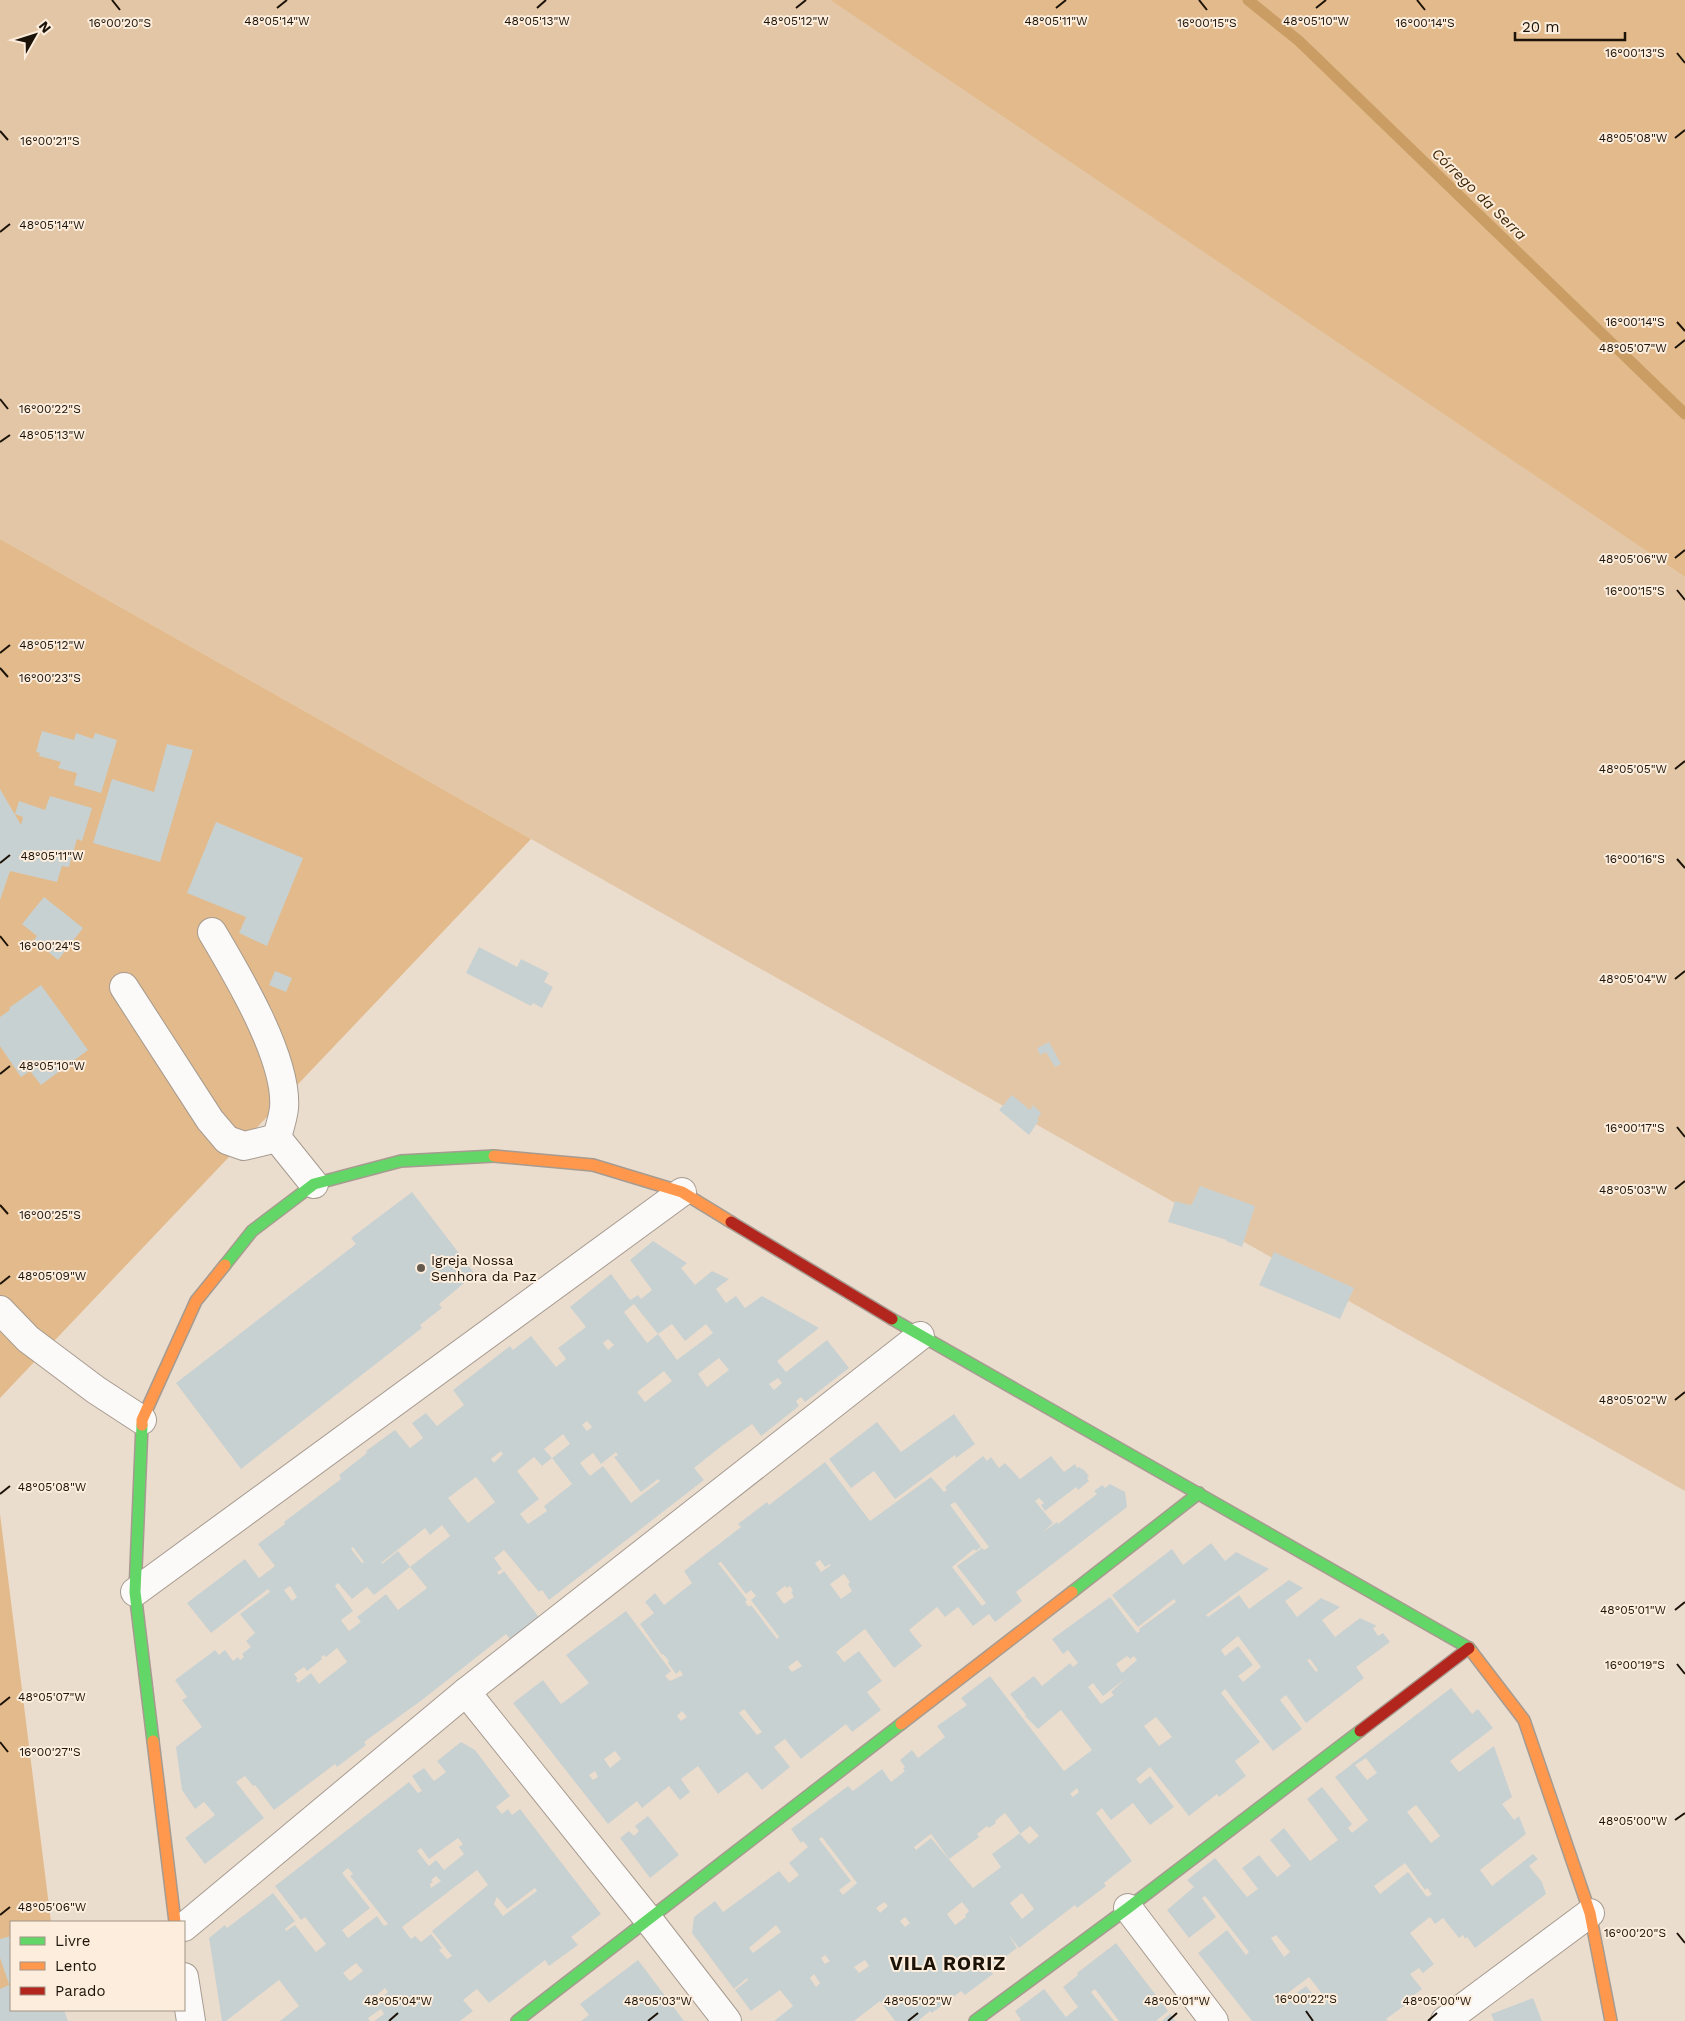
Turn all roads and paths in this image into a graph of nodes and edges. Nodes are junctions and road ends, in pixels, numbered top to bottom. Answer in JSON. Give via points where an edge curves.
{"nodes":[{"id":1,"x":212,"y":932,"type":"dead end"},
{"id":2,"x":124,"y":987,"type":"dead end"},
{"id":3,"x":277,"y":1138,"type":"junction"},
{"id":4,"x":314,"y":1184,"type":"junction"},
{"id":5,"x":682,"y":1192,"type":"junction"},
{"id":6,"x":0,"y":1310,"type":"edge"},
{"id":7,"x":920,"y":1336,"type":"junction"},
{"id":8,"x":142,"y":1420,"type":"junction"},
{"id":9,"x":1199,"y":1493,"type":"junction"},
{"id":10,"x":135,"y":1592,"type":"junction"},
{"id":11,"x":1469,"y":1648,"type":"junction"},
{"id":12,"x":466,"y":1692,"type":"junction"},
{"id":13,"x":1128,"y":1908,"type":"junction"},
{"id":14,"x":1590,"y":1913,"type":"junction"},
{"id":15,"x":648,"y":1919,"type":"junction"},
{"id":16,"x":175,"y":1921,"type":"edge"},
{"id":17,"x":185,"y":1925,"type":"edge"},
{"id":18,"x":185,"y":1983,"type":"edge"},
{"id":19,"x":191,"y":2021,"type":"edge"},
{"id":20,"x":517,"y":2021,"type":"edge"},
{"id":21,"x":727,"y":2021,"type":"edge"},
{"id":22,"x":976,"y":2021,"type":"edge"},
{"id":23,"x":1214,"y":2021,"type":"edge"},
{"id":24,"x":1445,"y":2021,"type":"edge"},
{"id":25,"x":1611,"y":2021,"type":"edge"}],
"edges":[{"from":1,"to":3,"type":"street","via":[[244,984],[272,1048],[282,1085],[284,1108]]},
{"from":2,"to":3,"type":"street","via":[[210,1120],[227,1140],[244,1146]]},
{"from":3,"to":4,"type":"street"},
{"from":4,"to":5,"type":"street","via":[[401,1160],[487,1154],[594,1165]]},
{"from":4,"to":8,"type":"street","via":[[252,1231],[196,1301]]},
{"from":5,"to":7,"type":"street"},
{"from":5,"to":10,"type":"street"},
{"from":6,"to":8,"type":"street","via":[[28,1339]]},
{"from":7,"to":9,"type":"street"},
{"from":7,"to":12,"type":"street"},
{"from":8,"to":10,"type":"street"},
{"from":9,"to":11,"type":"street"},
{"from":9,"to":15,"type":"street"},
{"from":10,"to":16,"type":"street"},
{"from":11,"to":13,"type":"street"},
{"from":11,"to":14,"type":"street","via":[[1524,1720]]},
{"from":12,"to":15,"type":"street"},
{"from":12,"to":17,"type":"street"},
{"from":13,"to":22,"type":"street"},
{"from":13,"to":23,"type":"street"},
{"from":14,"to":24,"type":"street"},
{"from":14,"to":25,"type":"street"},
{"from":15,"to":20,"type":"street"},
{"from":15,"to":21,"type":"street"},
{"from":18,"to":19,"type":"street"}]}
